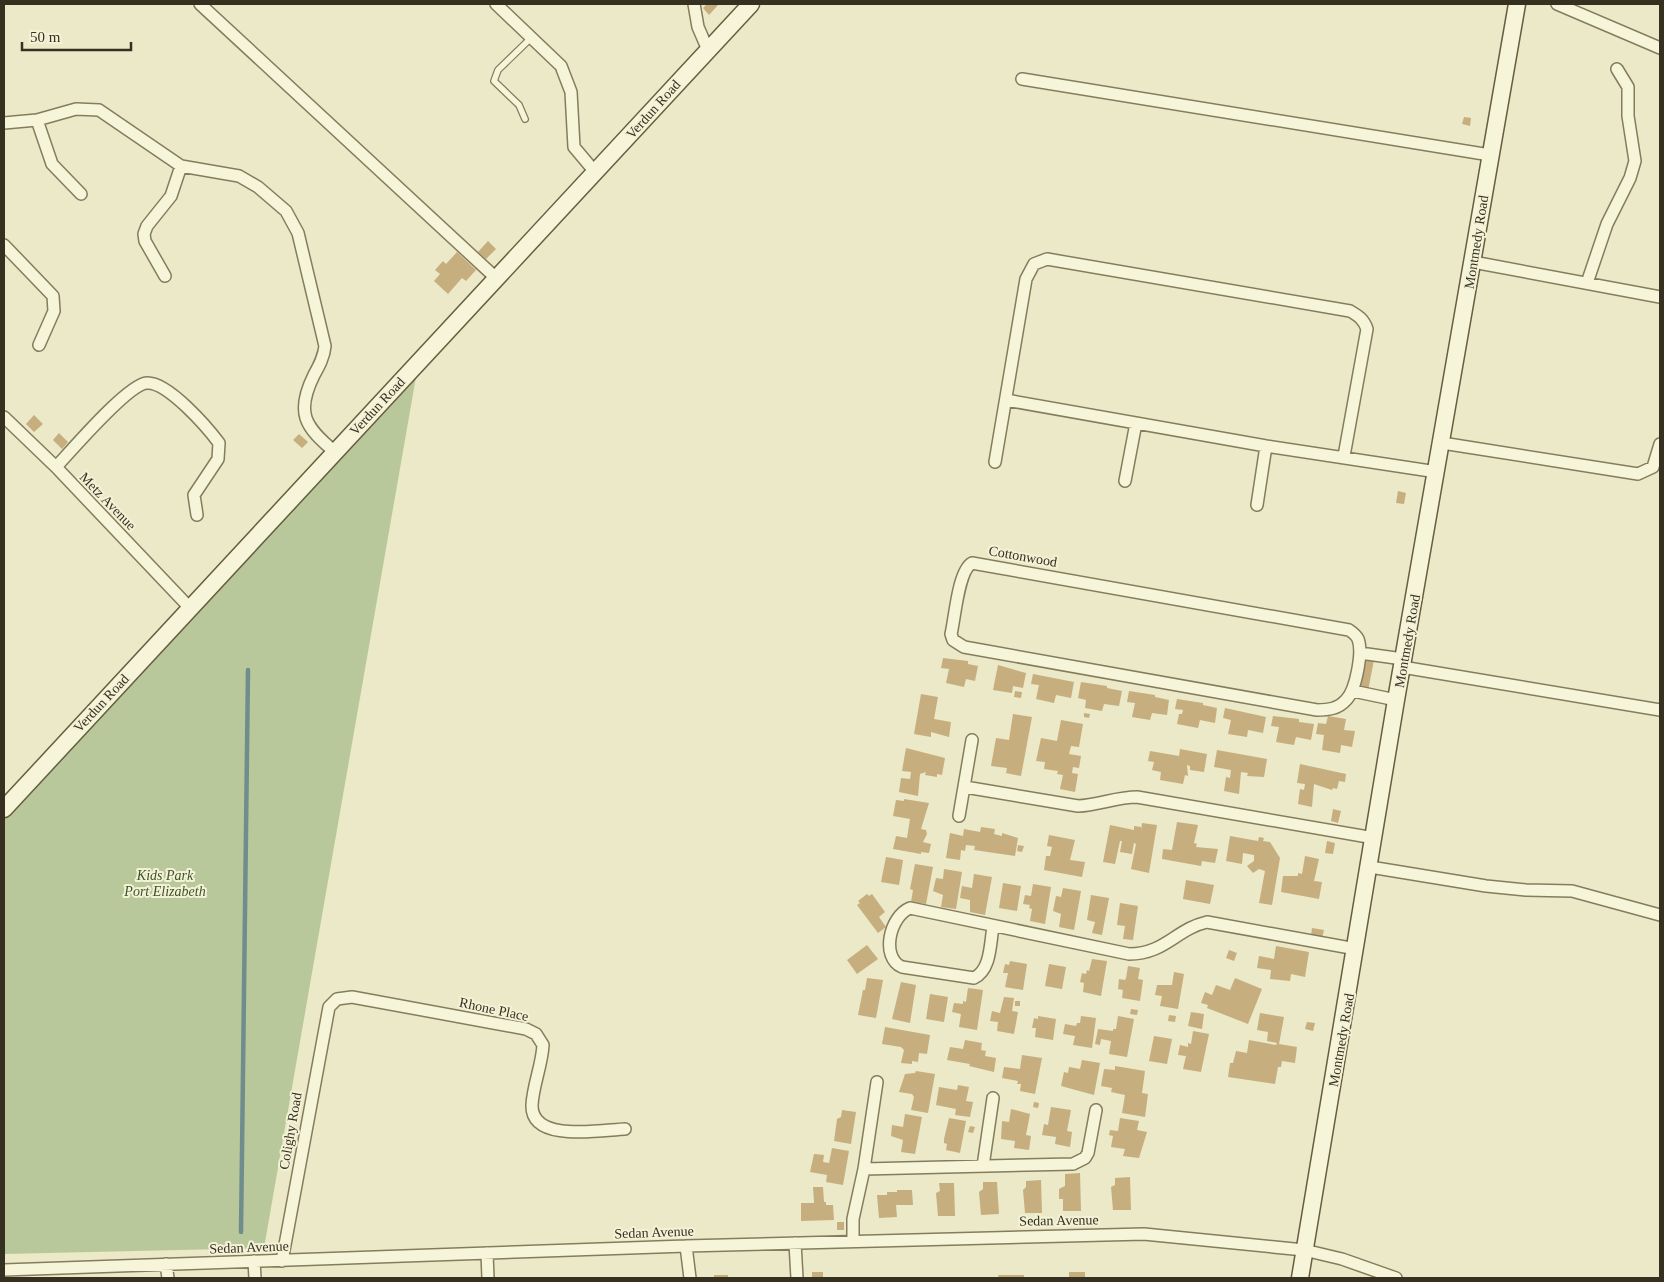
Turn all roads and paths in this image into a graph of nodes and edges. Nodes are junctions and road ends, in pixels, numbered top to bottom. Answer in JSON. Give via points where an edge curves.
{"nodes":[{"id":1,"x":200,"y":4,"type":"edge"},
{"id":2,"x":496,"y":4,"type":"edge"},
{"id":3,"x":694,"y":4,"type":"edge"},
{"id":4,"x":750,"y":4,"type":"edge"},
{"id":5,"x":1517,"y":4,"type":"edge"},
{"id":6,"x":1557,"y":4,"type":"edge"},
{"id":7,"x":532,"y":37,"type":"junction"},
{"id":8,"x":1660,"y":48,"type":"edge"},
{"id":9,"x":708,"y":50,"type":"junction"},
{"id":10,"x":1617,"y":69,"type":"dead end"},
{"id":11,"x":1022,"y":79,"type":"dead end"},
{"id":12,"x":525,"y":119,"type":"dead end"},
{"id":13,"x":37,"y":120,"type":"junction"},
{"id":14,"x":4,"y":123,"type":"edge"},
{"id":15,"x":1490,"y":155,"type":"junction"},
{"id":16,"x":181,"y":166,"type":"junction"},
{"id":17,"x":595,"y":172,"type":"junction"},
{"id":18,"x":81,"y":194,"type":"dead end"},
{"id":19,"x":4,"y":245,"type":"edge"},
{"id":20,"x":1472,"y":262,"type":"junction"},
{"id":21,"x":165,"y":276,"type":"dead end"},
{"id":22,"x":496,"y":278,"type":"junction"},
{"id":23,"x":1587,"y":283,"type":"junction"},
{"id":24,"x":1660,"y":296,"type":"edge"},
{"id":25,"x":39,"y":345,"type":"dead end"},
{"id":26,"x":1006,"y":400,"type":"junction"},
{"id":27,"x":4,"y":417,"type":"edge"},
{"id":28,"x":1136,"y":423,"type":"junction"},
{"id":29,"x":1442,"y":443,"type":"junction"},
{"id":30,"x":1660,"y":444,"type":"edge"},
{"id":31,"x":1266,"y":446,"type":"junction"},
{"id":32,"x":335,"y":452,"type":"junction"},
{"id":33,"x":1344,"y":456,"type":"junction"},
{"id":34,"x":995,"y":462,"type":"dead end"},
{"id":35,"x":56,"y":467,"type":"junction"},
{"id":36,"x":1437,"y":472,"type":"junction"},
{"id":37,"x":1125,"y":482,"type":"dead end"},
{"id":38,"x":1257,"y":505,"type":"dead end"},
{"id":39,"x":197,"y":515,"type":"dead end"},
{"id":40,"x":190,"y":607,"type":"junction"},
{"id":41,"x":1360,"y":653,"type":"junction"},
{"id":42,"x":1403,"y":663,"type":"junction"},
{"id":43,"x":1353,"y":691,"type":"junction"},
{"id":44,"x":1396,"y":700,"type":"junction"},
{"id":45,"x":1660,"y":710,"type":"edge"},
{"id":46,"x":972,"y":740,"type":"dead end"},
{"id":47,"x":965,"y":787,"type":"junction"},
{"id":48,"x":4,"y":808,"type":"edge"},
{"id":49,"x":959,"y":816,"type":"dead end"},
{"id":50,"x":1374,"y":838,"type":"junction"},
{"id":51,"x":1370,"y":867,"type":"junction"},
{"id":52,"x":1660,"y":916,"type":"edge"},
{"id":53,"x":993,"y":927,"type":"junction"},
{"id":54,"x":1356,"y":949,"type":"junction"},
{"id":55,"x":329,"y":1007,"type":"joint"},
{"id":56,"x":877,"y":1082,"type":"dead end"},
{"id":57,"x":993,"y":1098,"type":"dead end"},
{"id":58,"x":1096,"y":1110,"type":"dead end"},
{"id":59,"x":625,"y":1129,"type":"dead end"},
{"id":60,"x":983,"y":1166,"type":"junction"},
{"id":61,"x":864,"y":1169,"type":"junction"},
{"id":62,"x":853,"y":1241,"type":"junction"},
{"id":63,"x":795,"y":1243,"type":"junction"},
{"id":64,"x":686,"y":1246,"type":"junction"},
{"id":65,"x":1304,"y":1250,"type":"junction"},
{"id":66,"x":487,"y":1253,"type":"junction"},
{"id":67,"x":254,"y":1261,"type":"junction"},
{"id":68,"x":282,"y":1261,"type":"junction"},
{"id":69,"x":166,"y":1264,"type":"junction"},
{"id":70,"x":4,"y":1270,"type":"edge"},
{"id":71,"x":168,"y":1278,"type":"edge"},
{"id":72,"x":255,"y":1278,"type":"edge"},
{"id":73,"x":488,"y":1278,"type":"edge"},
{"id":74,"x":690,"y":1278,"type":"edge"},
{"id":75,"x":797,"y":1278,"type":"edge"},
{"id":76,"x":1300,"y":1278,"type":"edge"},
{"id":77,"x":1396,"y":1278,"type":"edge"}],
"edges":[{"from":1,"to":22,"type":"street"},
{"from":2,"to":7,"type":"street"},
{"from":3,"to":9,"type":"street","via":[[698,28]]},
{"from":4,"to":9,"type":"street","name":"Verdun Road"},
{"from":5,"to":15,"type":"street","name":"Montmedy Road"},
{"from":6,"to":8,"type":"street"},
{"from":7,"to":12,"type":"lane","via":[[498,70],[494,81],[519,105]]},
{"from":7,"to":17,"type":"street","via":[[561,66],[571,92],[574,147]]},
{"from":9,"to":17,"type":"street","name":"Verdun Road"},
{"from":10,"to":23,"type":"street","via":[[1628,87],[1628,116],[1635,161],[1607,224]]},
{"from":11,"to":15,"type":"street"},
{"from":13,"to":14,"type":"street"},
{"from":13,"to":16,"type":"street","via":[[76,109],[99,110]]},
{"from":13,"to":18,"type":"street","via":[[52,164]]},
{"from":15,"to":20,"type":"street","name":"Montmedy Road"},
{"from":16,"to":21,"type":"street","via":[[171,196],[144,234]]},
{"from":16,"to":32,"type":"street","via":[[247,179],[274,200],[294,224],[326,346],[306,392],[305,418],[308,427]]},
{"from":17,"to":22,"type":"street","name":"Verdun Road"},
{"from":19,"to":25,"type":"street","via":[[53,296],[54,311]]},
{"from":20,"to":23,"type":"street"},
{"from":20,"to":29,"type":"street","name":"Montmedy Road"},
{"from":22,"to":32,"type":"street","name":"Verdun Road"},
{"from":23,"to":24,"type":"street"},
{"from":26,"to":28,"type":"street"},
{"from":26,"to":33,"type":"street","via":[[1030,269],[1039,260],[1057,261],[1350,311],[1357,315],[1367,329]]},
{"from":26,"to":34,"type":"street"},
{"from":27,"to":35,"type":"street","name":"Metz Avenue"},
{"from":28,"to":31,"type":"street"},
{"from":28,"to":37,"type":"street"},
{"from":29,"to":30,"type":"street","via":[[1638,474],[1653,467]]},
{"from":29,"to":36,"type":"street","name":"Montmedy Road"},
{"from":31,"to":33,"type":"street"},
{"from":31,"to":38,"type":"street"},
{"from":32,"to":40,"type":"street","name":"Verdun Road"},
{"from":33,"to":36,"type":"street"},
{"from":35,"to":39,"type":"street","via":[[121,399],[140,384],[157,384],[177,399],[219,443],[218,459],[194,495]]},
{"from":35,"to":40,"type":"street","name":"Metz Avenue"},
{"from":36,"to":42,"type":"street","name":"Montmedy Road"},
{"from":40,"to":48,"type":"street","name":"Verdun Road"},
{"from":41,"to":42,"type":"street"},
{"from":41,"to":43,"type":"street"},
{"from":41,"to":43,"type":"street","name":"Cottonwood","via":[[1358,638],[1343,628],[972,563],[966,567],[962,577],[952,634],[953,640],[964,647],[1317,710],[1335,708]]},
{"from":42,"to":44,"type":"street","name":"Montmedy Road"},
{"from":42,"to":45,"type":"street"},
{"from":43,"to":44,"type":"street"},
{"from":44,"to":50,"type":"street","name":"Montmedy Road"},
{"from":46,"to":47,"type":"street"},
{"from":47,"to":49,"type":"street"},
{"from":47,"to":50,"type":"street","via":[[1078,806],[1137,797]]},
{"from":50,"to":51,"type":"street","name":"Montmedy Road"},
{"from":51,"to":52,"type":"street","via":[[1486,886],[1572,891]]},
{"from":51,"to":54,"type":"street","name":"Montmedy Road"},
{"from":53,"to":53,"type":"street","via":[[910,908],[895,921],[890,949],[892,961],[902,967],[974,978],[982,973],[986,964]]},
{"from":53,"to":54,"type":"street","via":[[1130,954],[1150,952],[1197,924],[1221,922]]},
{"from":54,"to":65,"type":"street","name":"Montmedy Road"},
{"from":55,"to":59,"type":"street","name":"Rhone Place","via":[[337,999],[352,997],[526,1029],[536,1034],[542,1045],[532,1103],[534,1118],[556,1131]]},
{"from":55,"to":68,"type":"street","name":"Colighy Road"},
{"from":56,"to":61,"type":"street"},
{"from":57,"to":60,"type":"street"},
{"from":58,"to":60,"type":"street","via":[[1091,1146],[1080,1162]]},
{"from":60,"to":61,"type":"street"},
{"from":61,"to":62,"type":"street","via":[[853,1219]]},
{"from":62,"to":63,"type":"street","name":"Sedan Avenue"},
{"from":62,"to":65,"type":"street","name":"Sedan Avenue","via":[[1144,1234]]},
{"from":63,"to":64,"type":"street","name":"Sedan Avenue"},
{"from":63,"to":75,"type":"street"},
{"from":64,"to":66,"type":"street","name":"Sedan Avenue"},
{"from":64,"to":74,"type":"street"},
{"from":65,"to":76,"type":"street","name":"Montmedy Road"},
{"from":65,"to":77,"type":"street","name":"Sedan Avenue"},
{"from":66,"to":68,"type":"street","name":"Sedan Avenue"},
{"from":66,"to":73,"type":"street"},
{"from":67,"to":68,"type":"street","name":"Sedan Avenue"},
{"from":67,"to":69,"type":"street","name":"Sedan Avenue"},
{"from":67,"to":72,"type":"street"},
{"from":69,"to":70,"type":"street","name":"Sedan Avenue"},
{"from":69,"to":71,"type":"street"}]}
